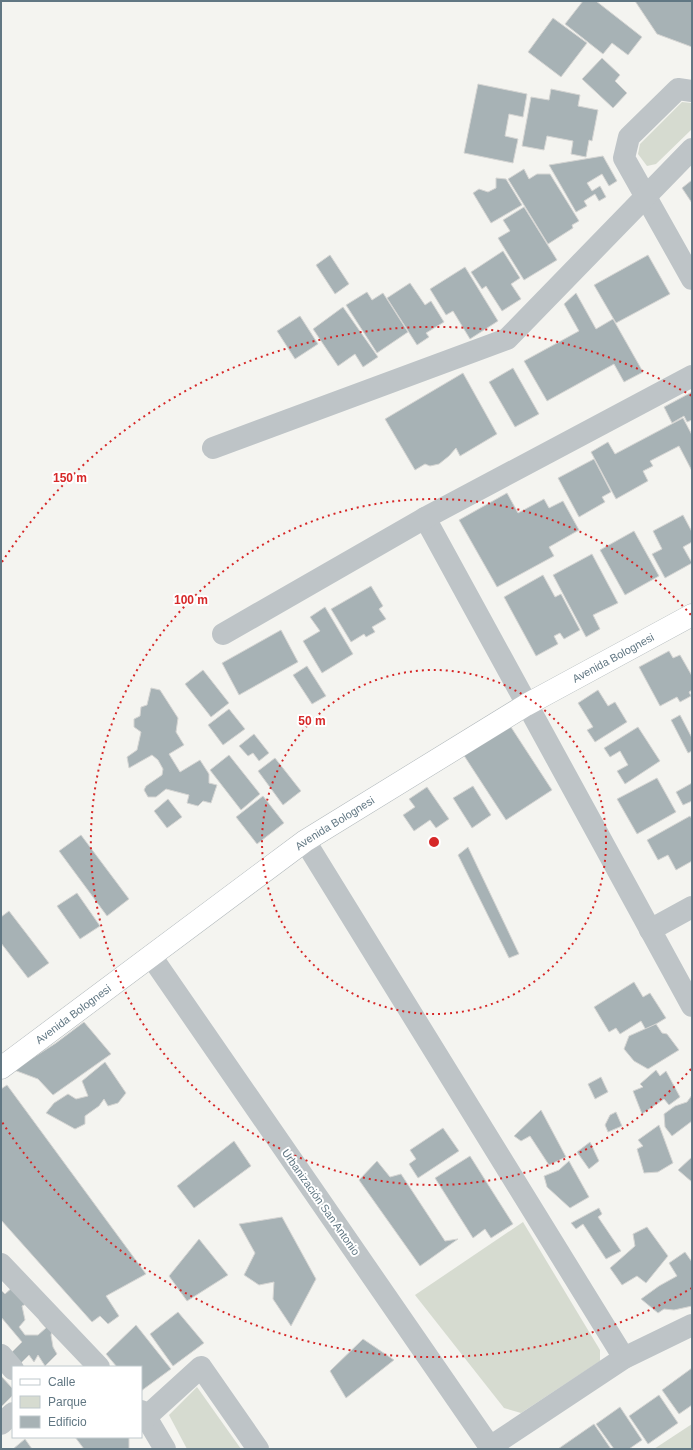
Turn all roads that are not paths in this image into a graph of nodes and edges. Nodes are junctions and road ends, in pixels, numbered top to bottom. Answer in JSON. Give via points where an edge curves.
{"nodes":[{"id":1,"x":692,"y":91,"type":"edge"},
{"id":2,"x":692,"y":149,"type":"edge"},
{"id":3,"x":646,"y":196,"type":"junction"},
{"id":4,"x":692,"y":280,"type":"edge"},
{"id":5,"x":692,"y":376,"type":"edge"},
{"id":6,"x":213,"y":448,"type":"dead end"},
{"id":7,"x":425,"y":518,"type":"junction"},
{"id":8,"x":692,"y":615,"type":"edge"},
{"id":9,"x":223,"y":634,"type":"dead end"},
{"id":10,"x":526,"y":705,"type":"junction"},
{"id":11,"x":305,"y":841,"type":"junction"},
{"id":12,"x":692,"y":907,"type":"edge"},
{"id":13,"x":650,"y":930,"type":"junction"},
{"id":14,"x":151,"y":956,"type":"junction"},
{"id":15,"x":692,"y":1006,"type":"edge"},
{"id":16,"x":1,"y":1068,"type":"edge"},
{"id":17,"x":1,"y":1264,"type":"edge"},
{"id":18,"x":692,"y":1325,"type":"edge"},
{"id":19,"x":1,"y":1356,"type":"edge"},
{"id":20,"x":624,"y":1358,"type":"junction"},
{"id":21,"x":98,"y":1366,"type":"edge"},
{"id":22,"x":12,"y":1368,"type":"edge"},
{"id":23,"x":12,"y":1413,"type":"edge"},
{"id":24,"x":144,"y":1414,"type":"edge"},
{"id":25,"x":1,"y":1424,"type":"edge"},
{"id":26,"x":164,"y":1449,"type":"edge"},
{"id":27,"x":258,"y":1449,"type":"edge"}],
"edges":[{"from":1,"to":3,"type":"street","via":[[678,89],[629,138],[624,158]]},
{"from":2,"to":3,"type":"street"},
{"from":3,"to":4,"type":"street"},
{"from":3,"to":6,"type":"street","via":[[507,339]]},
{"from":5,"to":7,"type":"street"},
{"from":7,"to":9,"type":"street"},
{"from":7,"to":10,"type":"street"},
{"from":8,"to":10,"type":"main road","name":"Avenida Bolognesi"},
{"from":10,"to":11,"type":"main road","name":"Avenida Bolognesi"},
{"from":10,"to":13,"type":"street"},
{"from":11,"to":14,"type":"main road","name":"Avenida Bolognesi"},
{"from":11,"to":20,"type":"street"},
{"from":12,"to":13,"type":"street"},
{"from":13,"to":15,"type":"street"},
{"from":14,"to":16,"type":"main road","name":"Avenida Bolognesi"},
{"from":14,"to":20,"type":"street","name":"Urbanización San Antonio","via":[[490,1448]]},
{"from":17,"to":21,"type":"street"},
{"from":18,"to":20,"type":"street"},
{"from":19,"to":22,"type":"street"},
{"from":23,"to":25,"type":"street"},
{"from":24,"to":26,"type":"street"},
{"from":24,"to":27,"type":"street","via":[[201,1367]]}]}
